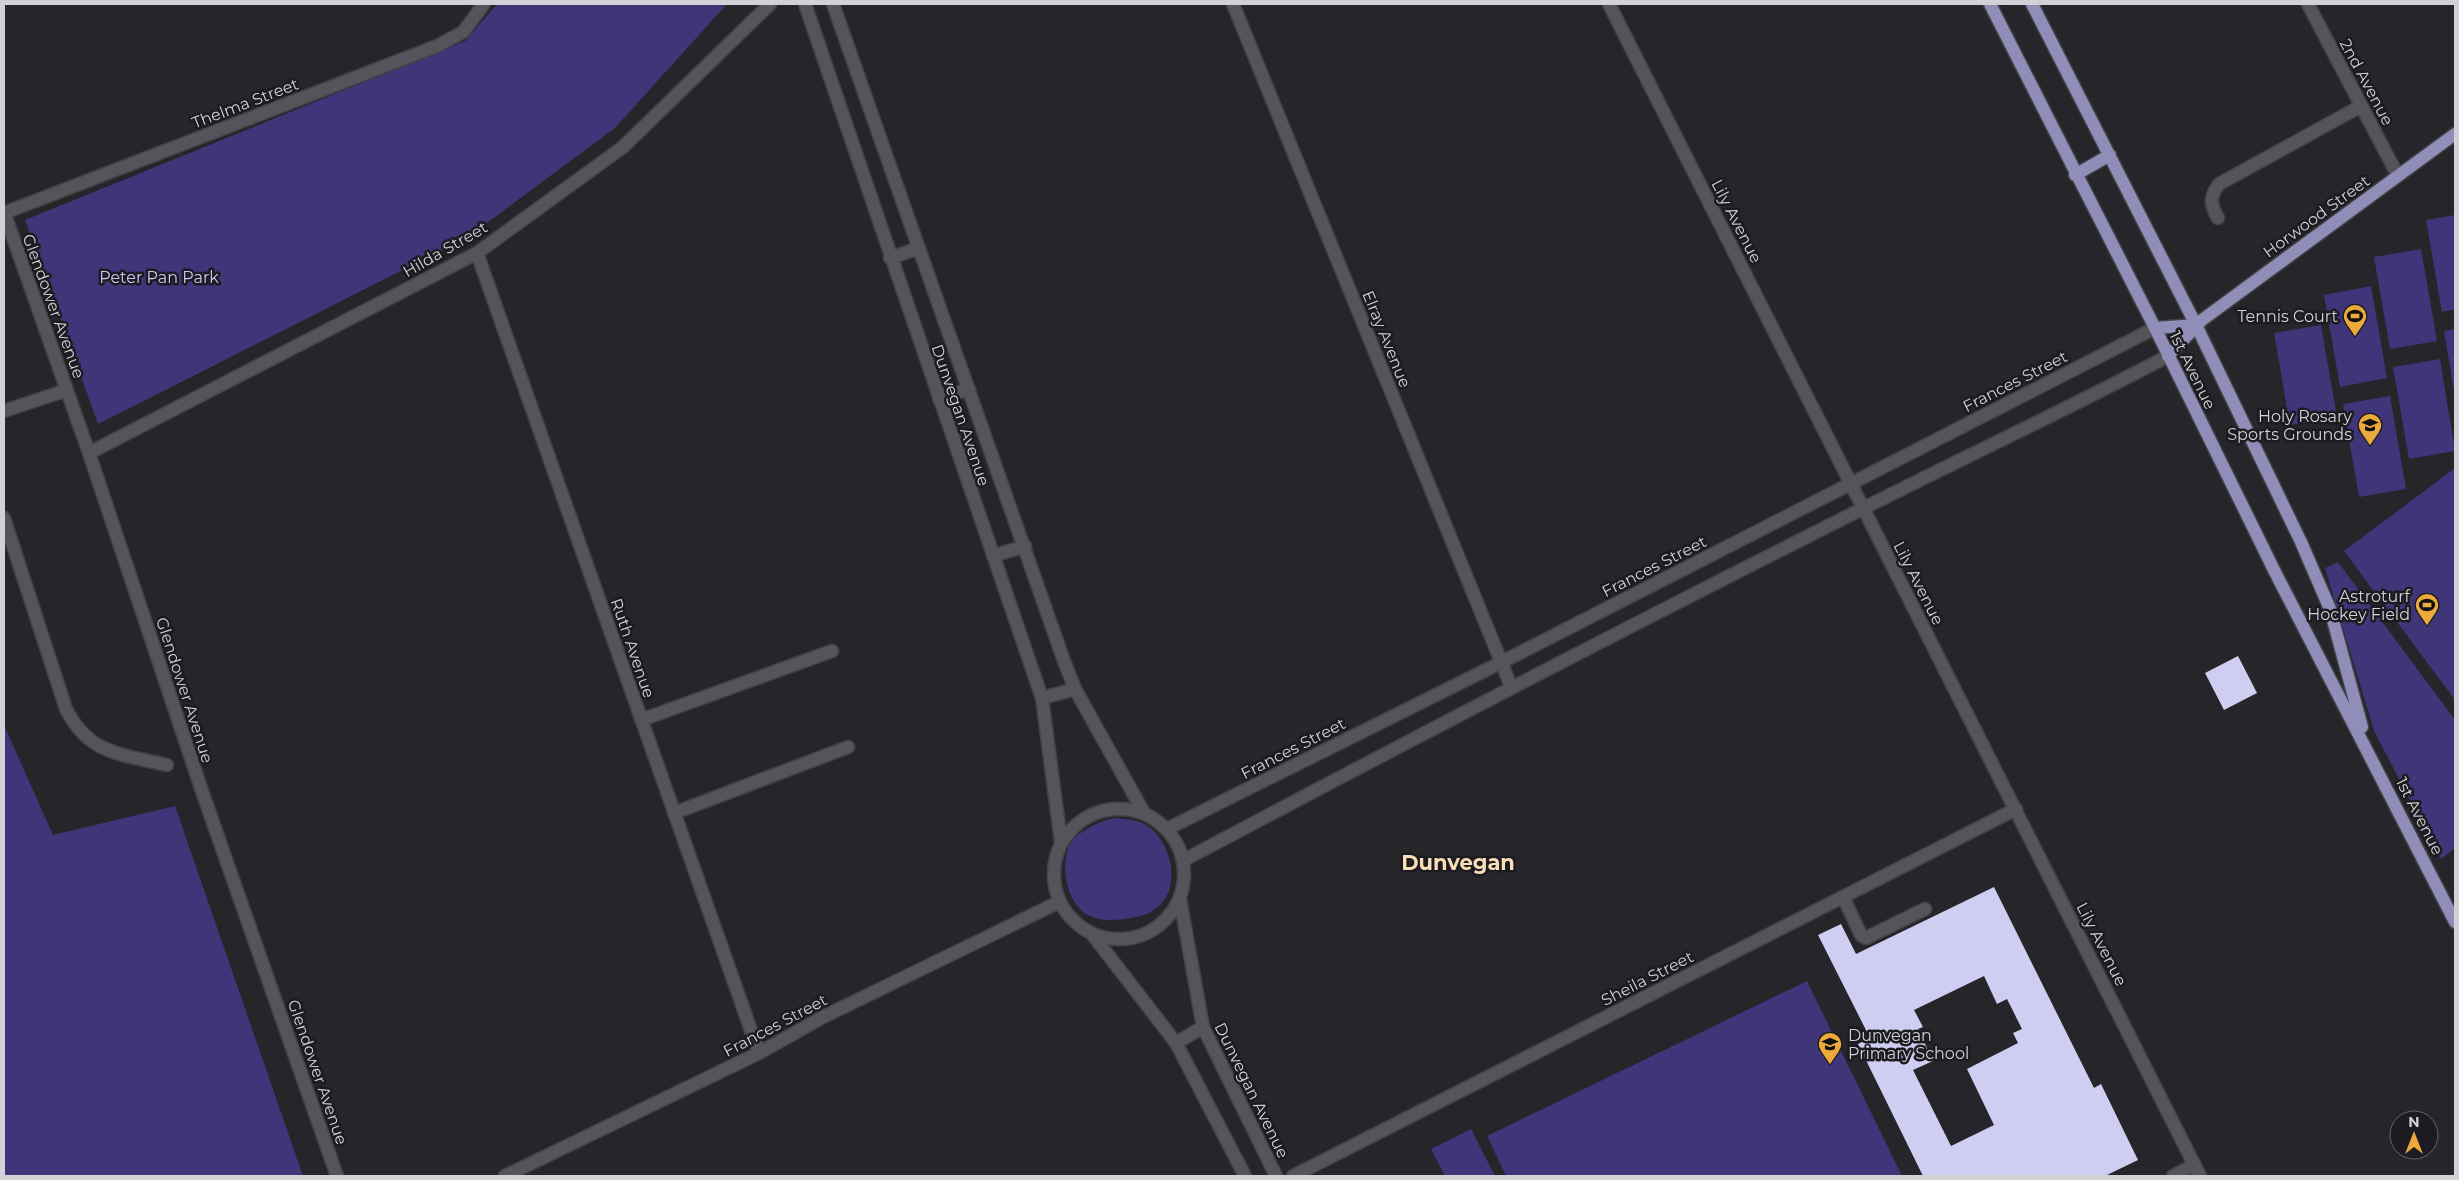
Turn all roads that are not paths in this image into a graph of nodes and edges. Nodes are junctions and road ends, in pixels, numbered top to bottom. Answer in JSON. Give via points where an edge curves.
{"nodes":[{"id":1,"x":484,"y":4,"type":"edge"},
{"id":2,"x":770,"y":4,"type":"edge"},
{"id":3,"x":805,"y":4,"type":"edge"},
{"id":4,"x":833,"y":4,"type":"edge"},
{"id":5,"x":1233,"y":4,"type":"edge"},
{"id":6,"x":1609,"y":4,"type":"edge"},
{"id":7,"x":1990,"y":4,"type":"edge"},
{"id":8,"x":2032,"y":4,"type":"edge"},
{"id":9,"x":2308,"y":4,"type":"edge"},
{"id":10,"x":2361,"y":106,"type":"junction"},
{"id":11,"x":2455,"y":134,"type":"edge"},
{"id":12,"x":2110,"y":155,"type":"junction"},
{"id":13,"x":2075,"y":175,"type":"junction"},
{"id":14,"x":2398,"y":176,"type":"junction"},
{"id":15,"x":4,"y":213,"type":"edge"},
{"id":16,"x":2218,"y":218,"type":"dead end"},
{"id":17,"x":920,"y":248,"type":"junction"},
{"id":18,"x":477,"y":253,"type":"junction"},
{"id":19,"x":890,"y":258,"type":"junction"},
{"id":20,"x":2196,"y":325,"type":"junction"},
{"id":21,"x":2155,"y":328,"type":"junction"},
{"id":22,"x":2168,"y":356,"type":"junction"},
{"id":23,"x":969,"y":389,"type":"junction"},
{"id":24,"x":67,"y":390,"type":"junction"},
{"id":25,"x":939,"y":399,"type":"junction"},
{"id":26,"x":4,"y":411,"type":"edge"},
{"id":27,"x":89,"y":453,"type":"junction"},
{"id":28,"x":1851,"y":484,"type":"junction"},
{"id":29,"x":1862,"y":508,"type":"junction"},
{"id":30,"x":4,"y":518,"type":"edge"},
{"id":31,"x":1025,"y":546,"type":"junction"},
{"id":32,"x":993,"y":556,"type":"junction"},
{"id":33,"x":832,"y":651,"type":"dead end"},
{"id":34,"x":1502,"y":662,"type":"junction"},
{"id":35,"x":1511,"y":686,"type":"junction"},
{"id":36,"x":1075,"y":689,"type":"junction"},
{"id":37,"x":1042,"y":698,"type":"junction"},
{"id":38,"x":641,"y":720,"type":"junction"},
{"id":39,"x":848,"y":747,"type":"dead end"},
{"id":40,"x":2369,"y":751,"type":"junction"},
{"id":41,"x":166,"y":765,"type":"dead end"},
{"id":42,"x":2016,"y":809,"type":"junction"},
{"id":43,"x":674,"y":813,"type":"junction"},
{"id":44,"x":1144,"y":813,"type":"junction"},
{"id":45,"x":1167,"y":829,"type":"junction"},
{"id":46,"x":1061,"y":842,"type":"junction"},
{"id":47,"x":1184,"y":860,"type":"junction"},
{"id":48,"x":1843,"y":897,"type":"junction"},
{"id":49,"x":1180,"y":899,"type":"junction"},
{"id":50,"x":1059,"y":902,"type":"junction"},
{"id":51,"x":1925,"y":909,"type":"dead end"},
{"id":52,"x":2455,"y":922,"type":"edge"},
{"id":53,"x":1092,"y":934,"type":"junction"},
{"id":54,"x":1203,"y":1027,"type":"junction"},
{"id":55,"x":1176,"y":1043,"type":"junction"},
{"id":56,"x":759,"y":1053,"type":"junction"},
{"id":57,"x":2197,"y":1171,"type":"edge"},
{"id":58,"x":338,"y":1176,"type":"edge"},
{"id":59,"x":505,"y":1176,"type":"edge"},
{"id":60,"x":1245,"y":1176,"type":"edge"},
{"id":61,"x":1276,"y":1176,"type":"edge"},
{"id":62,"x":1293,"y":1176,"type":"edge"},
{"id":63,"x":2173,"y":1176,"type":"edge"}],
"edges":[{"from":1,"to":15,"type":"street","name":"Thelma Street","via":[[463,32],[437,46]]},
{"from":2,"to":18,"type":"street","name":"Hilda Street","via":[[623,146]]},
{"from":3,"to":19,"type":"street","name":"Dunvegan Avenue"},
{"from":4,"to":17,"type":"street","name":"Dunvegan Avenue"},
{"from":5,"to":34,"type":"street","name":"Elray Avenue"},
{"from":6,"to":28,"type":"street","name":"Lily Avenue"},
{"from":7,"to":13,"type":"main road","name":"1st Avenue"},
{"from":8,"to":12,"type":"main road","name":"1st Avenue"},
{"from":9,"to":10,"type":"street","name":"2nd Avenue"},
{"from":10,"to":14,"type":"street","name":"2nd Avenue"},
{"from":10,"to":16,"type":"street","via":[[2219,184],[2211,195],[2210,204]]},
{"from":11,"to":14,"type":"main road","name":"Horwood Street"},
{"from":12,"to":13,"type":"main road"},
{"from":12,"to":20,"type":"main road","name":"1st Avenue"},
{"from":13,"to":21,"type":"main road","name":"1st Avenue"},
{"from":14,"to":20,"type":"main road","name":"Horwood Street"},
{"from":15,"to":24,"type":"street","name":"Glendower Avenue"},
{"from":17,"to":19,"type":"street"},
{"from":17,"to":23,"type":"street","name":"Dunvegan Avenue"},
{"from":18,"to":27,"type":"street","name":"Hilda Street"},
{"from":18,"to":38,"type":"street","name":"Ruth Avenue"},
{"from":19,"to":25,"type":"street","name":"Dunvegan Avenue"},
{"from":20,"to":21,"type":"main road"},
{"from":20,"to":22,"type":"main road","name":"Horwood Street"},
{"from":20,"to":40,"type":"main road","name":"1st Avenue","via":[[2330,609]]},
{"from":21,"to":22,"type":"main road","name":"1st Avenue"},
{"from":21,"to":28,"type":"street","name":"Frances Street"},
{"from":22,"to":29,"type":"street"},
{"from":22,"to":40,"type":"main road","name":"1st Avenue","via":[[2275,572]]},
{"from":23,"to":25,"type":"street"},
{"from":23,"to":31,"type":"street","name":"Dunvegan Avenue"},
{"from":24,"to":26,"type":"street"},
{"from":24,"to":27,"type":"street","name":"Glendower Avenue"},
{"from":25,"to":32,"type":"street","name":"Dunvegan Avenue"},
{"from":27,"to":58,"type":"street","name":"Glendower Avenue","via":[[203,794]]},
{"from":28,"to":29,"type":"street","name":"Lily Avenue"},
{"from":28,"to":34,"type":"street","name":"Frances Street"},
{"from":29,"to":35,"type":"street"},
{"from":29,"to":42,"type":"street","name":"Lily Avenue"},
{"from":30,"to":41,"type":"street","via":[[66,710],[76,728],[106,750]]},
{"from":31,"to":32,"type":"street"},
{"from":31,"to":36,"type":"street","name":"Dunvegan Avenue"},
{"from":32,"to":37,"type":"street","name":"Dunvegan Avenue"},
{"from":33,"to":38,"type":"street"},
{"from":34,"to":35,"type":"street","name":"Elray Avenue"},
{"from":34,"to":45,"type":"street","name":"Frances Street"},
{"from":35,"to":47,"type":"street"},
{"from":36,"to":37,"type":"street"},
{"from":36,"to":44,"type":"street","name":"Dunvegan Avenue"},
{"from":37,"to":46,"type":"street","name":"Dunvegan Avenue"},
{"from":38,"to":43,"type":"street","name":"Ruth Avenue"},
{"from":39,"to":43,"type":"street"},
{"from":40,"to":52,"type":"main road","name":"1st Avenue"},
{"from":42,"to":48,"type":"street","name":"Sheila Street"},
{"from":42,"to":57,"type":"street","name":"Lily Avenue"},
{"from":43,"to":56,"type":"street","name":"Ruth Avenue"},
{"from":44,"to":45,"type":"street"},
{"from":44,"to":46,"type":"street","via":[[1125,808],[1088,815],[1072,827]]},
{"from":45,"to":47,"type":"street"},
{"from":46,"to":50,"type":"street","via":[[1054,861],[1054,882]]},
{"from":47,"to":49,"type":"street"},
{"from":48,"to":51,"type":"street","via":[[1861,935],[1866,938]]},
{"from":48,"to":62,"type":"street","name":"Sheila Street"},
{"from":49,"to":53,"type":"street","via":[[1169,916],[1153,930],[1133,938],[1112,939]]},
{"from":49,"to":54,"type":"street","name":"Dunvegan Avenue"},
{"from":50,"to":53,"type":"street","via":[[1079,926]]},
{"from":50,"to":56,"type":"street","name":"Frances Street","via":[[823,1017]]},
{"from":53,"to":55,"type":"street"},
{"from":54,"to":55,"type":"street"},
{"from":54,"to":61,"type":"street","name":"Dunvegan Avenue"},
{"from":55,"to":60,"type":"street"},
{"from":56,"to":59,"type":"street","name":"Frances Street"},
{"from":57,"to":63,"type":"street"}]}
